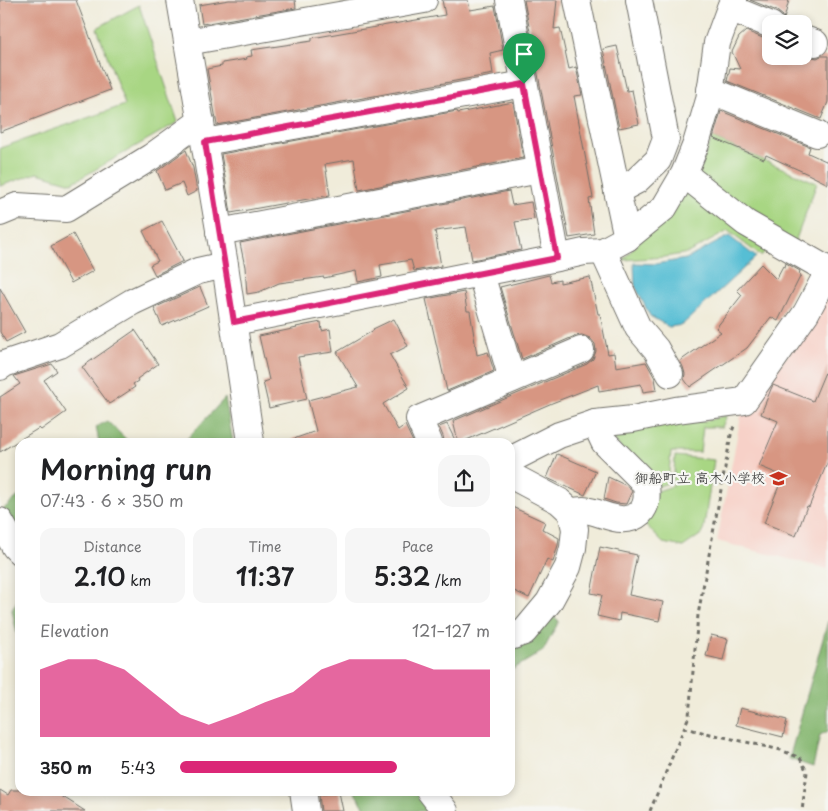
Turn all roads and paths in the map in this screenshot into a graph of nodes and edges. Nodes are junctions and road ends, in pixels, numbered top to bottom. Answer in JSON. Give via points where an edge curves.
{"nodes":[{"id":1,"x":180,"y":0,"type":"edge"},
{"id":2,"x":424,"y":0,"type":"edge"},
{"id":3,"x":508,"y":0,"type":"edge"},
{"id":4,"x":578,"y":0,"type":"edge"},
{"id":5,"x":639,"y":0,"type":"edge"},
{"id":6,"x":732,"y":4,"type":"edge"},
{"id":7,"x":762,"y":20,"type":"edge"},
{"id":8,"x":188,"y":42,"type":"junction"},
{"id":9,"x":524,"y":84,"type":"junction"},
{"id":10,"x":710,"y":90,"type":"junction"},
{"id":11,"x":203,"y":131,"type":"junction"},
{"id":12,"x":817,"y":134,"type":"dead end"},
{"id":13,"x":540,"y":170,"type":"junction"},
{"id":14,"x":684,"y":174,"type":"junction"},
{"id":15,"x":617,"y":191,"type":"junction"},
{"id":16,"x":0,"y":213,"type":"edge"},
{"id":17,"x":219,"y":232,"type":"junction"},
{"id":18,"x":626,"y":238,"type":"junction"},
{"id":19,"x":603,"y":252,"type":"junction"},
{"id":20,"x":557,"y":258,"type":"junction"},
{"id":21,"x":225,"y":264,"type":"junction"},
{"id":22,"x":828,"y":271,"type":"edge"},
{"id":23,"x":481,"y":274,"type":"junction"},
{"id":24,"x":234,"y":322,"type":"junction"},
{"id":25,"x":581,"y":350,"type":"dead end"},
{"id":26,"x":0,"y":367,"type":"edge"},
{"id":27,"x":670,"y":374,"type":"dead end"},
{"id":28,"x":512,"y":379,"type":"junction"},
{"id":29,"x":744,"y":401,"type":"junction"},
{"id":30,"x":595,"y":423,"type":"junction"},
{"id":31,"x":250,"y":438,"type":"edge"},
{"id":32,"x":427,"y":438,"type":"edge"},
{"id":33,"x":515,"y":457,"type":"edge"},
{"id":34,"x":515,"y":478,"type":"edge"},
{"id":35,"x":572,"y":512,"type":"junction"},
{"id":36,"x":0,"y":521,"type":"edge"},
{"id":37,"x":15,"y":547,"type":"edge"},
{"id":38,"x":515,"y":635,"type":"edge"},
{"id":39,"x":684,"y":728,"type":"junction"},
{"id":40,"x":304,"y":796,"type":"edge"},
{"id":41,"x":433,"y":796,"type":"edge"},
{"id":42,"x":306,"y":811,"type":"edge"},
{"id":43,"x":444,"y":811,"type":"edge"},
{"id":44,"x":650,"y":811,"type":"edge"},
{"id":45,"x":802,"y":811,"type":"edge"}],
"edges":[{"from":1,"to":8,"type":"street"},
{"from":2,"to":8,"type":"street"},
{"from":3,"to":9,"type":"street"},
{"from":4,"to":15,"type":"street"},
{"from":5,"to":15,"type":"street","via":[[666,139],[658,160],[636,181]]},
{"from":6,"to":7,"type":"street"},
{"from":6,"to":10,"type":"street","via":[[717,43]]},
{"from":8,"to":11,"type":"street"},
{"from":9,"to":11,"type":"street"},
{"from":9,"to":13,"type":"street"},
{"from":10,"to":12,"type":"street"},
{"from":10,"to":14,"type":"street","via":[[696,144]]},
{"from":11,"to":16,"type":"street","via":[[151,157],[66,209],[17,206]]},
{"from":11,"to":17,"type":"street"},
{"from":13,"to":17,"type":"street"},
{"from":13,"to":20,"type":"street"},
{"from":14,"to":18,"type":"street","via":[[664,208]]},
{"from":14,"to":22,"type":"street","via":[[746,223]]},
{"from":15,"to":18,"type":"street"},
{"from":17,"to":21,"type":"street"},
{"from":18,"to":19,"type":"street"},
{"from":19,"to":20,"type":"street"},
{"from":19,"to":27,"type":"street","via":[[638,328],[656,349]]},
{"from":20,"to":23,"type":"street"},
{"from":21,"to":24,"type":"street"},
{"from":21,"to":26,"type":"street","via":[[198,271],[132,302],[60,345]]},
{"from":22,"to":29,"type":"street","via":[[806,314]]},
{"from":23,"to":24,"type":"street"},
{"from":23,"to":28,"type":"street"},
{"from":24,"to":31,"type":"street"},
{"from":25,"to":28,"type":"street"},
{"from":28,"to":32,"type":"street","via":[[419,419]]},
{"from":29,"to":30,"type":"street"},
{"from":29,"to":39,"type":"path","via":[[727,454],[698,615],[689,716]]},
{"from":30,"to":33,"type":"street","via":[[559,435]]},
{"from":30,"to":35,"type":"street","via":[[604,442],[646,484],[646,506],[629,519],[584,510]]},
{"from":34,"to":35,"type":"street"},
{"from":35,"to":38,"type":"street","via":[[575,529],[568,567],[549,602],[524,632]]},
{"from":36,"to":37,"type":"street"},
{"from":39,"to":44,"type":"path"},
{"from":39,"to":45,"type":"path","via":[[781,750],[800,758],[806,772]]},
{"from":40,"to":42,"type":"street"},
{"from":41,"to":43,"type":"street"}]}
